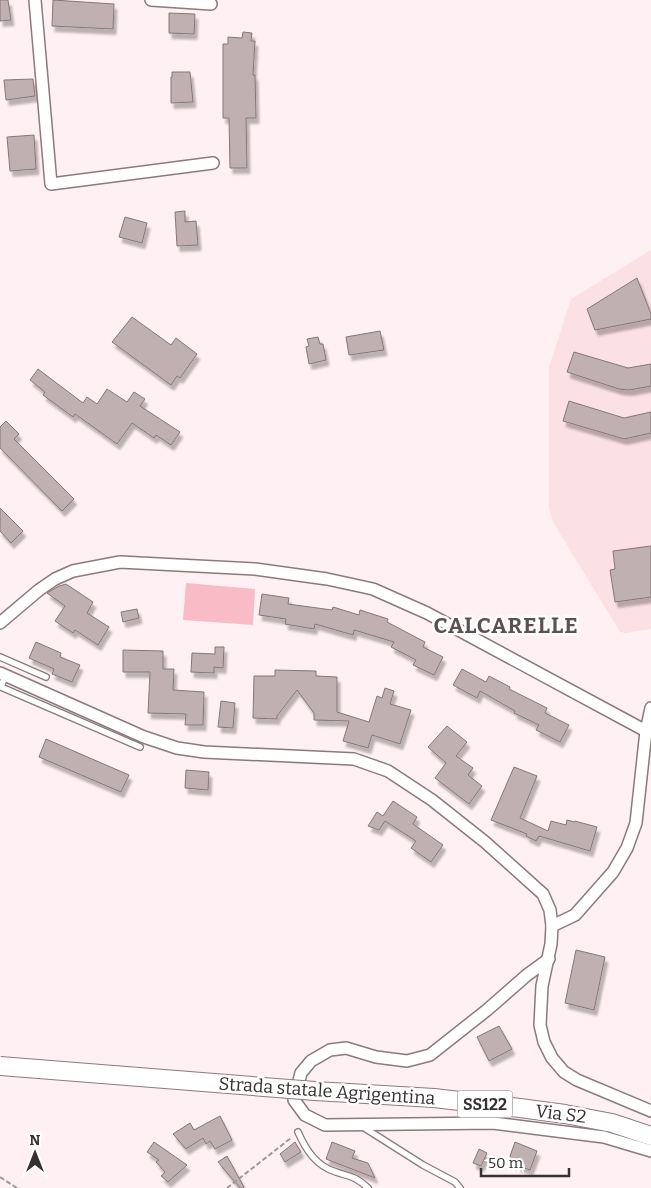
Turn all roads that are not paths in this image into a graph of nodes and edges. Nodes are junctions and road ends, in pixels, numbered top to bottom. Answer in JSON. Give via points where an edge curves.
{"nodes":[{"id":1,"x":35,"y":0,"type":"edge"},
{"id":2,"x":151,"y":0,"type":"edge"},
{"id":3,"x":211,"y":4,"type":"dead end"},
{"id":4,"x":212,"y":163,"type":"dead end"},
{"id":5,"x":0,"y":623,"type":"edge"},
{"id":6,"x":0,"y":657,"type":"edge"},
{"id":7,"x":3,"y":675,"type":"edge"},
{"id":8,"x":46,"y":677,"type":"dead end"},
{"id":9,"x":65,"y":708,"type":"junction"},
{"id":10,"x":651,"y":708,"type":"edge"},
{"id":11,"x":646,"y":731,"type":"junction"},
{"id":12,"x":140,"y":747,"type":"dead end"},
{"id":13,"x":552,"y":926,"type":"junction"},
{"id":14,"x":549,"y":959,"type":"junction"},
{"id":15,"x":0,"y":1066,"type":"edge"},
{"id":16,"x":651,"y":1111,"type":"edge"},
{"id":17,"x":359,"y":1124,"type":"junction"},
{"id":18,"x":298,"y":1132,"type":"road end"},
{"id":19,"x":651,"y":1136,"type":"edge"},
{"id":20,"x":651,"y":1151,"type":"edge"},
{"id":21,"x":368,"y":1188,"type":"edge"},
{"id":22,"x":460,"y":1188,"type":"edge"}],
"edges":[{"from":1,"to":4,"type":"street","via":[[51,184]]},
{"from":2,"to":3,"type":"street"},
{"from":5,"to":11,"type":"street","via":[[55,580],[73,571],[120,562],[255,569],[327,579],[373,589],[427,613]]},
{"from":6,"to":8,"type":"lane"},
{"from":7,"to":9,"type":"street"},
{"from":9,"to":12,"type":"lane"},
{"from":9,"to":13,"type":"street","via":[[177,748],[345,758],[388,771],[432,800],[523,875],[543,894]]},
{"from":10,"to":11,"type":"street"},
{"from":11,"to":13,"type":"street","via":[[636,823],[627,848],[613,872],[575,915]]},
{"from":13,"to":14,"type":"street"},
{"from":14,"to":16,"type":"street","via":[[542,986],[540,1025],[552,1058],[564,1072],[577,1080]]},
{"from":14,"to":17,"type":"street","name":"Via S2","via":[[430,1056],[407,1062],[346,1048],[330,1050],[311,1061],[300,1073],[294,1100],[305,1115],[324,1124]]},
{"from":15,"to":19,"type":"main road","name":"Strada statale Agrigentina","number":"SS122","bridge":true,"via":[[434,1098],[565,1114],[612,1123]]},
{"from":17,"to":20,"type":"street","name":"Via S2","via":[[493,1123],[604,1137]]},
{"from":17,"to":22,"type":"lane"},
{"from":18,"to":21,"type":"lane","via":[[317,1162],[334,1172],[354,1177]]}]}
